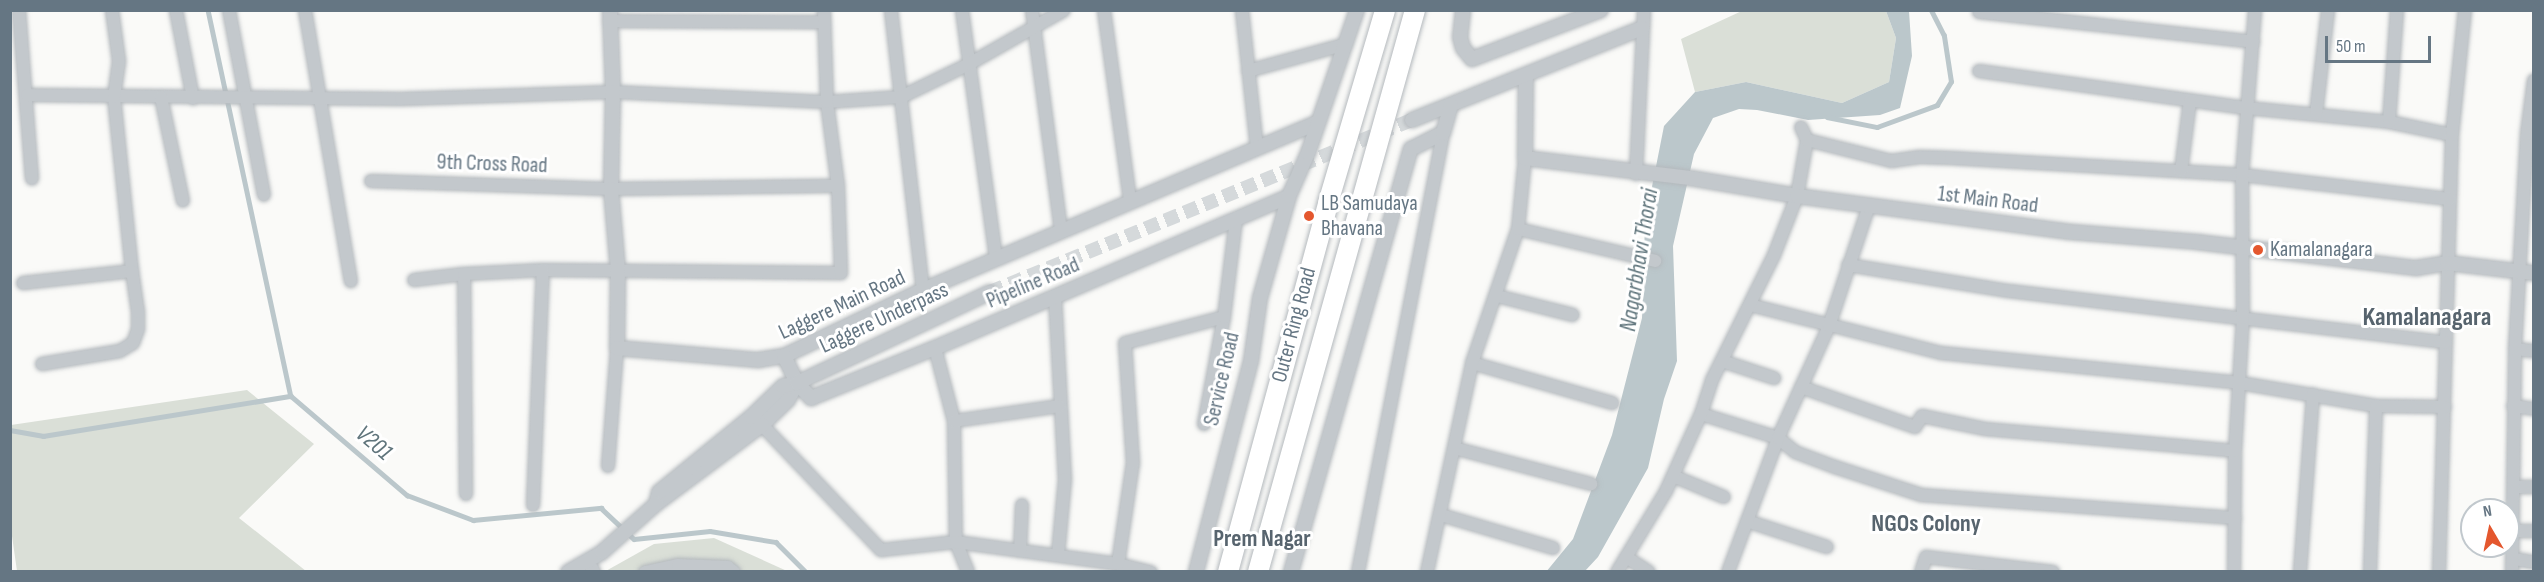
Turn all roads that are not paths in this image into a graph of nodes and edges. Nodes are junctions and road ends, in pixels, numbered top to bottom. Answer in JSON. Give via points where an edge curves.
{"nodes":[{"id":1,"x":19,"y":10,"type":"edge"},
{"id":2,"x":112,"y":10,"type":"edge"},
{"id":3,"x":176,"y":10,"type":"edge"},
{"id":4,"x":230,"y":10,"type":"edge"},
{"id":5,"x":306,"y":10,"type":"edge"},
{"id":6,"x":891,"y":10,"type":"edge"},
{"id":7,"x":962,"y":10,"type":"edge"},
{"id":8,"x":1032,"y":10,"type":"edge"},
{"id":9,"x":1064,"y":10,"type":"edge"},
{"id":10,"x":1104,"y":10,"type":"edge"},
{"id":11,"x":1242,"y":10,"type":"edge"},
{"id":12,"x":1358,"y":10,"type":"edge"},
{"id":13,"x":1384,"y":10,"type":"edge"},
{"id":14,"x":1415,"y":10,"type":"edge"},
{"id":15,"x":1463,"y":10,"type":"edge"},
{"id":16,"x":1601,"y":10,"type":"edge"},
{"id":17,"x":1644,"y":10,"type":"edge"},
{"id":18,"x":2255,"y":10,"type":"edge"},
{"id":19,"x":2328,"y":10,"type":"edge"},
{"id":20,"x":2397,"y":10,"type":"edge"},
{"id":21,"x":2465,"y":10,"type":"edge"},
{"id":22,"x":1979,"y":12,"type":"dead end"},
{"id":23,"x":610,"y":16,"type":"edge"},
{"id":24,"x":824,"y":16,"type":"edge"},
{"id":25,"x":1033,"y":27,"type":"junction"},
{"id":26,"x":1642,"y":28,"type":"junction"},
{"id":27,"x":2253,"y":42,"type":"junction"},
{"id":28,"x":1346,"y":44,"type":"junction"},
{"id":29,"x":969,"y":64,"type":"junction"},
{"id":30,"x":1248,"y":71,"type":"junction"},
{"id":31,"x":1978,"y":71,"type":"dead end"},
{"id":32,"x":1526,"y":75,"type":"junction"},
{"id":33,"x":2534,"y":80,"type":"edge"},
{"id":34,"x":613,"y":93,"type":"junction"},
{"id":35,"x":27,"y":95,"type":"junction"},
{"id":36,"x":114,"y":97,"type":"junction"},
{"id":37,"x":161,"y":97,"type":"junction"},
{"id":38,"x":901,"y":97,"type":"junction"},
{"id":39,"x":193,"y":98,"type":"junction"},
{"id":40,"x":245,"y":98,"type":"junction"},
{"id":41,"x":319,"y":98,"type":"junction"},
{"id":42,"x":2190,"y":101,"type":"junction"},
{"id":43,"x":827,"y":102,"type":"junction"},
{"id":44,"x":1451,"y":105,"type":"junction"},
{"id":45,"x":2247,"y":108,"type":"junction"},
{"id":46,"x":2316,"y":114,"type":"junction"},
{"id":47,"x":1412,"y":120,"type":"tunnel mouth"},
{"id":48,"x":2389,"y":122,"type":"junction"},
{"id":49,"x":1317,"y":123,"type":"junction"},
{"id":50,"x":1801,"y":127,"type":"dead end"},
{"id":51,"x":1443,"y":133,"type":"junction"},
{"id":52,"x":2452,"y":135,"type":"junction"},
{"id":53,"x":2530,"y":135,"type":"edge"},
{"id":54,"x":1807,"y":140,"type":"junction"},
{"id":55,"x":1257,"y":148,"type":"junction"},
{"id":56,"x":1525,"y":158,"type":"junction"},
{"id":57,"x":2181,"y":171,"type":"junction"},
{"id":58,"x":1636,"y":174,"type":"junction"},
{"id":59,"x":2242,"y":175,"type":"junction"},
{"id":60,"x":32,"y":179,"type":"dead end"},
{"id":61,"x":371,"y":181,"type":"dead end"},
{"id":62,"x":838,"y":186,"type":"junction"},
{"id":63,"x":611,"y":189,"type":"junction"},
{"id":64,"x":264,"y":195,"type":"dead end"},
{"id":65,"x":1289,"y":196,"type":"junction"},
{"id":66,"x":1797,"y":196,"type":"junction"},
{"id":67,"x":2450,"y":199,"type":"junction"},
{"id":68,"x":183,"y":201,"type":"dead end"},
{"id":69,"x":1130,"y":201,"type":"junction"},
{"id":70,"x":2529,"y":201,"type":"edge"},
{"id":71,"x":1869,"y":206,"type":"junction"},
{"id":72,"x":1236,"y":219,"type":"junction"},
{"id":73,"x":1518,"y":229,"type":"junction"},
{"id":74,"x":1061,"y":230,"type":"junction"},
{"id":75,"x":2245,"y":249,"type":"junction"},
{"id":76,"x":996,"y":259,"type":"junction"},
{"id":77,"x":1655,"y":261,"type":"dead end"},
{"id":78,"x":2447,"y":264,"type":"junction"},
{"id":79,"x":1848,"y":265,"type":"junction"},
{"id":80,"x":543,"y":270,"type":"junction"},
{"id":81,"x":618,"y":270,"type":"junction"},
{"id":82,"x":132,"y":271,"type":"junction"},
{"id":83,"x":2527,"y":273,"type":"edge"},
{"id":84,"x":464,"y":274,"type":"junction"},
{"id":85,"x":414,"y":280,"type":"dead end"},
{"id":86,"x":351,"y":281,"type":"dead end"},
{"id":87,"x":23,"y":284,"type":"dead end"},
{"id":88,"x":923,"y":290,"type":"junction"},
{"id":89,"x":990,"y":292,"type":"tunnel mouth"},
{"id":90,"x":1055,"y":296,"type":"junction"},
{"id":91,"x":1497,"y":296,"type":"junction"},
{"id":92,"x":1750,"y":305,"type":"junction"},
{"id":93,"x":1573,"y":315,"type":"dead end"},
{"id":94,"x":1224,"y":317,"type":"junction"},
{"id":95,"x":2243,"y":318,"type":"junction"},
{"id":96,"x":1829,"y":326,"type":"junction"},
{"id":97,"x":2446,"y":342,"type":"junction"},
{"id":98,"x":617,"y":348,"type":"junction"},
{"id":99,"x":934,"y":348,"type":"junction"},
{"id":100,"x":2515,"y":350,"type":"junction"},
{"id":101,"x":2534,"y":351,"type":"edge"},
{"id":102,"x":784,"y":357,"type":"junction"},
{"id":103,"x":1722,"y":361,"type":"junction"},
{"id":104,"x":1472,"y":363,"type":"junction"},
{"id":105,"x":42,"y":364,"type":"dead end"},
{"id":106,"x":1774,"y":378,"type":"dead end"},
{"id":107,"x":797,"y":383,"type":"junction"},
{"id":108,"x":2240,"y":383,"type":"junction"},
{"id":109,"x":1801,"y":387,"type":"junction"},
{"id":110,"x":2313,"y":394,"type":"junction"},
{"id":111,"x":1612,"y":403,"type":"dead end"},
{"id":112,"x":1059,"y":406,"type":"junction"},
{"id":113,"x":2376,"y":406,"type":"junction"},
{"id":114,"x":2513,"y":406,"type":"junction"},
{"id":115,"x":2445,"y":407,"type":"junction"},
{"id":116,"x":2534,"y":409,"type":"edge"},
{"id":117,"x":1701,"y":414,"type":"junction"},
{"id":118,"x":954,"y":421,"type":"junction"},
{"id":119,"x":1204,"y":424,"type":"dead end"},
{"id":120,"x":762,"y":425,"type":"junction"},
{"id":121,"x":1778,"y":438,"type":"junction"},
{"id":122,"x":1454,"y":448,"type":"junction"},
{"id":123,"x":2235,"y":451,"type":"junction"},
{"id":124,"x":608,"y":466,"type":"dead end"},
{"id":125,"x":1673,"y":476,"type":"junction"},
{"id":126,"x":1591,"y":484,"type":"dead end"},
{"id":127,"x":2514,"y":487,"type":"junction"},
{"id":128,"x":2534,"y":487,"type":"edge"},
{"id":129,"x":466,"y":494,"type":"dead end"},
{"id":130,"x":1724,"y":497,"type":"dead end"},
{"id":131,"x":2514,"y":498,"type":"edge"},
{"id":132,"x":656,"y":504,"type":"junction"},
{"id":133,"x":533,"y":505,"type":"dead end"},
{"id":134,"x":1022,"y":505,"type":"dead end"},
{"id":135,"x":1441,"y":515,"type":"junction"},
{"id":136,"x":2235,"y":518,"type":"junction"},
{"id":137,"x":1747,"y":521,"type":"junction"},
{"id":138,"x":956,"y":542,"type":"junction"},
{"id":139,"x":1827,"y":547,"type":"dead end"},
{"id":140,"x":1553,"y":548,"type":"dead end"},
{"id":141,"x":1020,"y":551,"type":"junction"},
{"id":142,"x":1058,"y":555,"type":"junction"},
{"id":143,"x":1626,"y":557,"type":"junction"},
{"id":144,"x":2534,"y":562,"type":"edge"},
{"id":145,"x":2513,"y":565,"type":"edge"},
{"id":146,"x":591,"y":566,"type":"edge"},
{"id":147,"x":1114,"y":566,"type":"edge"},
{"id":148,"x":568,"y":572,"type":"edge"},
{"id":149,"x":645,"y":572,"type":"edge"},
{"id":150,"x":735,"y":572,"type":"edge"},
{"id":151,"x":968,"y":572,"type":"edge"},
{"id":152,"x":1151,"y":572,"type":"edge"},
{"id":153,"x":1196,"y":572,"type":"edge"},
{"id":154,"x":1228,"y":572,"type":"edge"},
{"id":155,"x":1258,"y":572,"type":"edge"},
{"id":156,"x":1291,"y":572,"type":"edge"},
{"id":157,"x":1358,"y":572,"type":"edge"},
{"id":158,"x":1427,"y":572,"type":"edge"},
{"id":159,"x":1617,"y":572,"type":"edge"},
{"id":160,"x":1649,"y":572,"type":"edge"},
{"id":161,"x":1728,"y":572,"type":"edge"},
{"id":162,"x":1921,"y":572,"type":"edge"},
{"id":163,"x":2053,"y":572,"type":"edge"},
{"id":164,"x":2234,"y":572,"type":"edge"},
{"id":165,"x":2300,"y":572,"type":"edge"},
{"id":166,"x":2370,"y":572,"type":"edge"},
{"id":167,"x":2439,"y":572,"type":"edge"}],
"edges":[{"from":1,"to":35,"type":"street"},
{"from":2,"to":36,"type":"street","via":[[119,61]]},
{"from":3,"to":39,"type":"street"},
{"from":4,"to":40,"type":"street"},
{"from":5,"to":41,"type":"street"},
{"from":6,"to":38,"type":"street"},
{"from":7,"to":29,"type":"street"},
{"from":8,"to":25,"type":"street"},
{"from":9,"to":25,"type":"street"},
{"from":10,"to":69,"type":"street"},
{"from":11,"to":30,"type":"street"},
{"from":12,"to":28,"type":"street","name":"Service Road"},
{"from":13,"to":154,"type":"highway","name":"Outer Ring Road"},
{"from":14,"to":155,"type":"highway","name":"Outer Ring Road"},
{"from":15,"to":16,"type":"street","via":[[1460,37],[1472,59]]},
{"from":17,"to":26,"type":"street"},
{"from":18,"to":27,"type":"street"},
{"from":19,"to":46,"type":"street"},
{"from":20,"to":48,"type":"street"},
{"from":21,"to":52,"type":"street"},
{"from":22,"to":27,"type":"street"},
{"from":23,"to":24,"type":"street"},
{"from":23,"to":34,"type":"street"},
{"from":24,"to":43,"type":"street"},
{"from":25,"to":29,"type":"street"},
{"from":25,"to":74,"type":"street"},
{"from":26,"to":32,"type":"street"},
{"from":26,"to":58,"type":"street"},
{"from":27,"to":45,"type":"street"},
{"from":28,"to":30,"type":"street"},
{"from":28,"to":49,"type":"street","name":"Service Road"},
{"from":29,"to":38,"type":"street"},
{"from":29,"to":76,"type":"street"},
{"from":30,"to":55,"type":"street"},
{"from":31,"to":42,"type":"street"},
{"from":32,"to":44,"type":"street"},
{"from":32,"to":56,"type":"street"},
{"from":33,"to":53,"type":"street"},
{"from":34,"to":41,"type":"street"},
{"from":34,"to":43,"type":"street"},
{"from":34,"to":63,"type":"street"},
{"from":35,"to":36,"type":"street"},
{"from":35,"to":60,"type":"street"},
{"from":36,"to":37,"type":"street"},
{"from":36,"to":82,"type":"street"},
{"from":37,"to":39,"type":"street"},
{"from":37,"to":68,"type":"street"},
{"from":38,"to":43,"type":"street"},
{"from":38,"to":88,"type":"street"},
{"from":39,"to":40,"type":"street"},
{"from":40,"to":41,"type":"street"},
{"from":40,"to":64,"type":"street"},
{"from":41,"to":86,"type":"street"},
{"from":42,"to":45,"type":"street"},
{"from":42,"to":57,"type":"street"},
{"from":43,"to":62,"type":"street"},
{"from":44,"to":47,"type":"street"},
{"from":44,"to":51,"type":"street"},
{"from":45,"to":46,"type":"street"},
{"from":45,"to":59,"type":"street"},
{"from":46,"to":48,"type":"street"},
{"from":48,"to":52,"type":"street"},
{"from":49,"to":55,"type":"street","name":"Laggere Main Road"},
{"from":49,"to":65,"type":"street","name":"Service Road"},
{"from":50,"to":54,"type":"street"},
{"from":51,"to":156,"type":"street","via":[[1411,149]]},
{"from":51,"to":157,"type":"street"},
{"from":52,"to":67,"type":"street"},
{"from":53,"to":70,"type":"street"},
{"from":54,"to":57,"type":"street","via":[[1891,161],[1951,158]]},
{"from":54,"to":66,"type":"street"},
{"from":55,"to":69,"type":"street","name":"Laggere Main Road"},
{"from":56,"to":58,"type":"street","name":"1st Main Road"},
{"from":56,"to":73,"type":"street"},
{"from":57,"to":59,"type":"street"},
{"from":58,"to":66,"type":"street","name":"1st Main Road","via":[[1690,178]]},
{"from":59,"to":67,"type":"street"},
{"from":59,"to":75,"type":"street"},
{"from":61,"to":63,"type":"street","name":"9th Cross Road"},
{"from":62,"to":63,"type":"street","name":"9th Cross Road"},
{"from":62,"to":81,"type":"street","via":[[841,273]]},
{"from":63,"to":81,"type":"street"},
{"from":65,"to":72,"type":"street","name":"Pipeline Road"},
{"from":65,"to":153,"type":"street","name":"Service Road","via":[[1260,298],[1251,361]]},
{"from":66,"to":71,"type":"street","name":"1st Main Road"},
{"from":66,"to":92,"type":"street"},
{"from":67,"to":78,"type":"street"},
{"from":69,"to":74,"type":"street","name":"Laggere Main Road"},
{"from":70,"to":83,"type":"street"},
{"from":71,"to":75,"type":"street","name":"1st Main Road"},
{"from":71,"to":79,"type":"street"},
{"from":72,"to":90,"type":"street","name":"Pipeline Road"},
{"from":72,"to":94,"type":"street"},
{"from":73,"to":77,"type":"street"},
{"from":73,"to":91,"type":"street"},
{"from":74,"to":76,"type":"street","name":"Laggere Main Road"},
{"from":75,"to":78,"type":"street","name":"1st Main Road","via":[[2416,268]]},
{"from":75,"to":95,"type":"street"},
{"from":76,"to":88,"type":"street","name":"Laggere Main Road"},
{"from":78,"to":83,"type":"street","name":"1st Main Road"},
{"from":78,"to":97,"type":"street"},
{"from":79,"to":95,"type":"street","via":[[2009,291]]},
{"from":79,"to":96,"type":"street"},
{"from":80,"to":81,"type":"street"},
{"from":80,"to":84,"type":"street"},
{"from":80,"to":133,"type":"street"},
{"from":81,"to":98,"type":"street"},
{"from":82,"to":87,"type":"street"},
{"from":82,"to":105,"type":"street","via":[[138,312],[133,342],[120,351]]},
{"from":83,"to":100,"type":"street"},
{"from":84,"to":85,"type":"street"},
{"from":84,"to":129,"type":"street"},
{"from":88,"to":102,"type":"street","name":"Laggere Main Road"},
{"from":89,"to":107,"type":"street","name":"Laggere Underpass"},
{"from":90,"to":99,"type":"street","name":"Pipeline Road"},
{"from":90,"to":112,"type":"street"},
{"from":91,"to":93,"type":"street"},
{"from":91,"to":104,"type":"street"},
{"from":92,"to":96,"type":"street"},
{"from":92,"to":103,"type":"street"},
{"from":94,"to":119,"type":"street"},
{"from":94,"to":147,"type":"street","via":[[1125,343],[1133,463]]},
{"from":95,"to":97,"type":"street"},
{"from":95,"to":108,"type":"street"},
{"from":96,"to":108,"type":"street","via":[[1941,353]]},
{"from":96,"to":109,"type":"street"},
{"from":97,"to":115,"type":"street"},
{"from":98,"to":102,"type":"street","name":"Laggere Main Road","via":[[758,360]]},
{"from":98,"to":124,"type":"street"},
{"from":99,"to":107,"type":"street","name":"Pipeline Road","via":[[810,398]]},
{"from":99,"to":118,"type":"street"},
{"from":100,"to":101,"type":"street"},
{"from":100,"to":114,"type":"street"},
{"from":102,"to":107,"type":"street"},
{"from":103,"to":106,"type":"street"},
{"from":103,"to":117,"type":"street"},
{"from":104,"to":111,"type":"street"},
{"from":104,"to":122,"type":"street"},
{"from":107,"to":120,"type":"street","via":[[788,400]]},
{"from":107,"to":132,"type":"street","via":[[783,386],[659,492]]},
{"from":108,"to":110,"type":"street"},
{"from":108,"to":123,"type":"street"},
{"from":109,"to":121,"type":"street"},
{"from":109,"to":123,"type":"street","via":[[1915,427],[1922,416],[1985,429]]},
{"from":110,"to":113,"type":"street"},
{"from":110,"to":165,"type":"street"},
{"from":112,"to":118,"type":"street"},
{"from":112,"to":142,"type":"street","via":[[1065,479]]},
{"from":113,"to":115,"type":"street"},
{"from":113,"to":166,"type":"street"},
{"from":114,"to":116,"type":"street"},
{"from":114,"to":127,"type":"street"},
{"from":115,"to":167,"type":"street"},
{"from":117,"to":121,"type":"street"},
{"from":117,"to":125,"type":"street"},
{"from":118,"to":138,"type":"street"},
{"from":120,"to":132,"type":"street"},
{"from":120,"to":138,"type":"street","via":[[881,550]]},
{"from":121,"to":136,"type":"street","via":[[1795,452],[1922,495]]},
{"from":121,"to":137,"type":"street"},
{"from":122,"to":126,"type":"street"},
{"from":122,"to":135,"type":"street"},
{"from":123,"to":136,"type":"street"},
{"from":125,"to":130,"type":"street"},
{"from":125,"to":143,"type":"street"},
{"from":127,"to":128,"type":"street"},
{"from":127,"to":131,"type":"street"},
{"from":132,"to":146,"type":"street"},
{"from":134,"to":141,"type":"street"},
{"from":135,"to":140,"type":"street"},
{"from":135,"to":158,"type":"street"},
{"from":136,"to":164,"type":"street"},
{"from":137,"to":139,"type":"street"},
{"from":137,"to":161,"type":"street"},
{"from":138,"to":141,"type":"street"},
{"from":138,"to":151,"type":"street"},
{"from":141,"to":142,"type":"street"},
{"from":142,"to":147,"type":"street"},
{"from":143,"to":159,"type":"street"},
{"from":143,"to":160,"type":"street"},
{"from":144,"to":145,"type":"street"},
{"from":146,"to":148,"type":"street"},
{"from":147,"to":152,"type":"street"},
{"from":149,"to":150,"type":"street","via":[[678,565],[728,567]]},
{"from":162,"to":163,"type":"street","via":[[1926,557]]}]}
